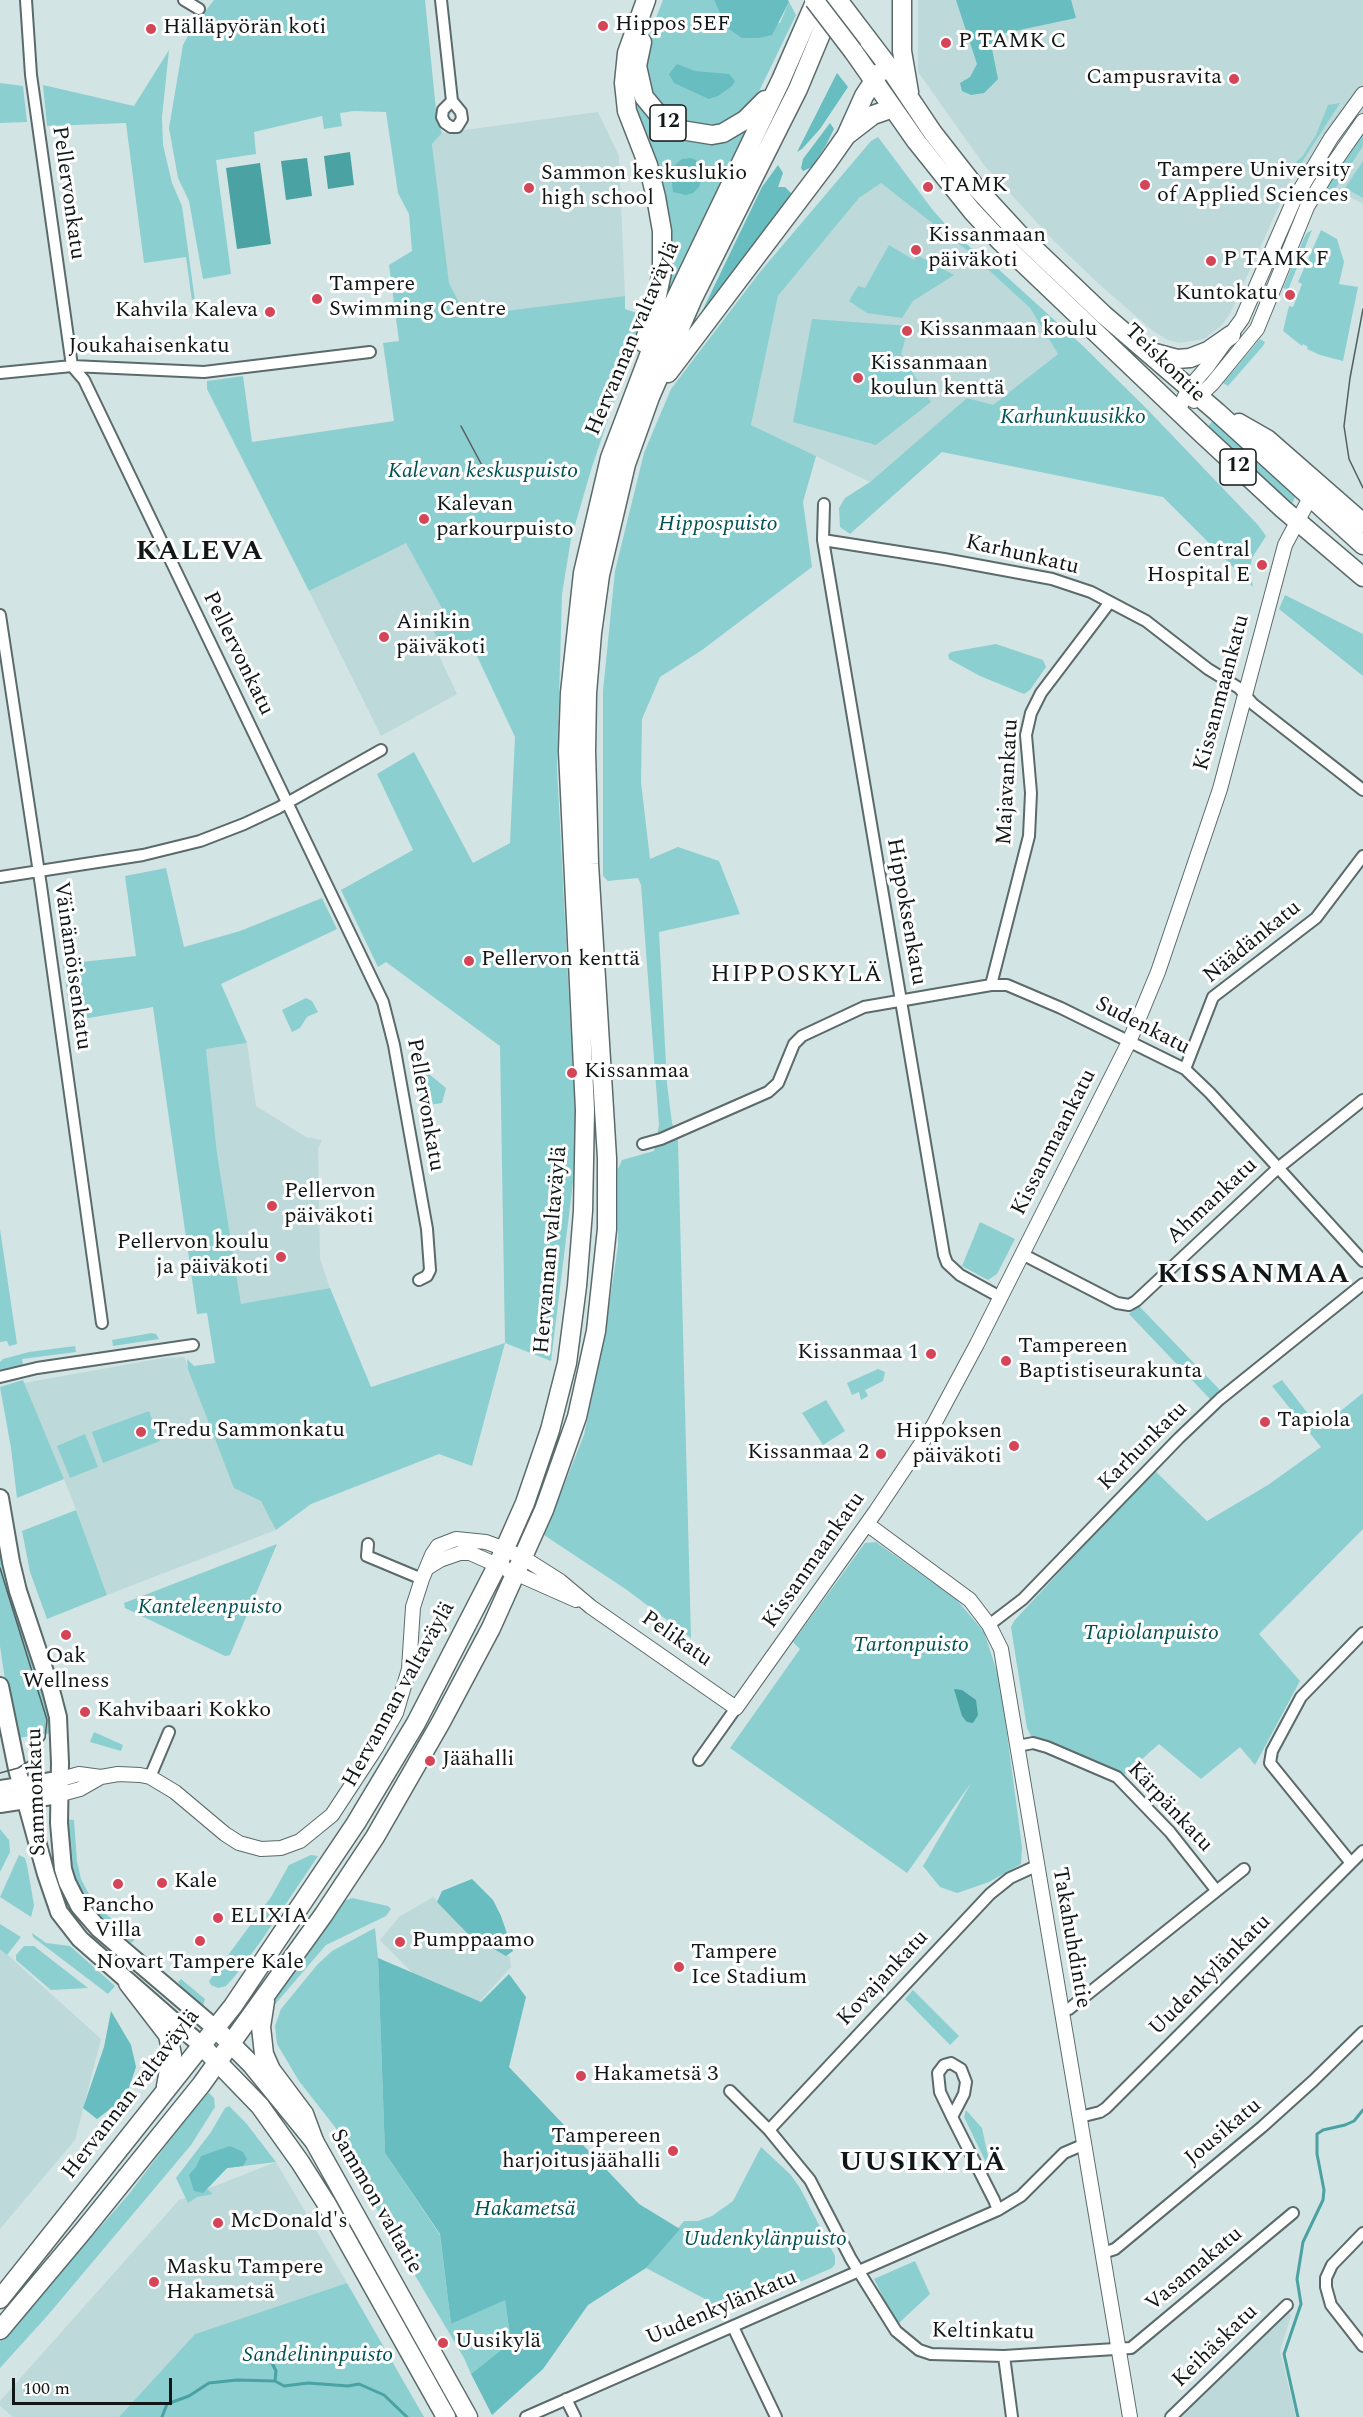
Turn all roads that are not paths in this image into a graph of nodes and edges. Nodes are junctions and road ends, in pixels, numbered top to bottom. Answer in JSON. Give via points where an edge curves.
{"nodes":[{"id":1,"x":26,"y":0,"type":"edge"},
{"id":2,"x":184,"y":0,"type":"edge"},
{"id":3,"x":441,"y":0,"type":"edge"},
{"id":4,"x":646,"y":0,"type":"edge"},
{"id":5,"x":658,"y":0,"type":"edge"},
{"id":6,"x":815,"y":0,"type":"edge"},
{"id":7,"x":837,"y":0,"type":"edge"},
{"id":8,"x":902,"y":0,"type":"edge"},
{"id":9,"x":199,"y":9,"type":"dead end"},
{"id":10,"x":902,"y":51,"type":"junction"},
{"id":11,"x":855,"y":54,"type":"junction"},
{"id":12,"x":886,"y":63,"type":"junction"},
{"id":13,"x":781,"y":80,"type":"junction"},
{"id":14,"x":874,"y":80,"type":"junction"},
{"id":15,"x":1363,"y":94,"type":"edge"},
{"id":16,"x":910,"y":97,"type":"junction"},
{"id":17,"x":452,"y":100,"type":"dead end"},
{"id":18,"x":894,"y":108,"type":"junction"},
{"id":19,"x":1363,"y":121,"type":"edge"},
{"id":20,"x":846,"y":136,"type":"junction"},
{"id":21,"x":1231,"y":335,"type":"junction"},
{"id":22,"x":1146,"y":351,"type":"junction"},
{"id":23,"x":370,"y":352,"type":"dead end"},
{"id":24,"x":72,"y":366,"type":"junction"},
{"id":25,"x":0,"y":372,"type":"edge"},
{"id":26,"x":639,"y":380,"type":"junction"},
{"id":27,"x":1194,"y":393,"type":"junction"},
{"id":28,"x":650,"y":396,"type":"junction"},
{"id":29,"x":1178,"y":411,"type":"junction"},
{"id":30,"x":1314,"y":491,"type":"junction"},
{"id":31,"x":824,"y":504,"type":"dead end"},
{"id":32,"x":1299,"y":522,"type":"junction"},
{"id":33,"x":1363,"y":523,"type":"edge"},
{"id":34,"x":823,"y":540,"type":"junction"},
{"id":35,"x":1363,"y":545,"type":"edge"},
{"id":36,"x":1363,"y":577,"type":"edge"},
{"id":37,"x":1110,"y":602,"type":"junction"},
{"id":38,"x":0,"y":615,"type":"edge"},
{"id":39,"x":1245,"y":695,"type":"junction"},
{"id":40,"x":381,"y":750,"type":"dead end"},
{"id":41,"x":1363,"y":790,"type":"edge"},
{"id":42,"x":287,"y":804,"type":"junction"},
{"id":43,"x":1363,"y":856,"type":"edge"},
{"id":44,"x":39,"y":871,"type":"junction"},
{"id":45,"x":0,"y":877,"type":"edge"},
{"id":46,"x":991,"y":986,"type":"junction"},
{"id":47,"x":900,"y":999,"type":"junction"},
{"id":48,"x":1129,"y":1042,"type":"junction"},
{"id":49,"x":1185,"y":1069,"type":"junction"},
{"id":50,"x":1363,"y":1100,"type":"edge"},
{"id":51,"x":643,"y":1144,"type":"dead end"},
{"id":52,"x":1278,"y":1168,"type":"junction"},
{"id":53,"x":1022,"y":1254,"type":"junction"},
{"id":54,"x":1363,"y":1261,"type":"edge"},
{"id":55,"x":419,"y":1280,"type":"dead end"},
{"id":56,"x":1363,"y":1284,"type":"edge"},
{"id":57,"x":1000,"y":1297,"type":"junction"},
{"id":58,"x":102,"y":1323,"type":"dead end"},
{"id":59,"x":193,"y":1345,"type":"dead end"},
{"id":60,"x":0,"y":1377,"type":"edge"},
{"id":61,"x":0,"y":1498,"type":"edge"},
{"id":62,"x":867,"y":1524,"type":"junction"},
{"id":63,"x":368,"y":1544,"type":"dead end"},
{"id":64,"x":501,"y":1557,"type":"junction"},
{"id":65,"x":520,"y":1567,"type":"junction"},
{"id":66,"x":424,"y":1574,"type":"junction"},
{"id":67,"x":989,"y":1624,"type":"junction"},
{"id":68,"x":1363,"y":1634,"type":"edge"},
{"id":69,"x":0,"y":1686,"type":"edge"},
{"id":70,"x":736,"y":1708,"type":"junction"},
{"id":71,"x":169,"y":1732,"type":"dead end"},
{"id":72,"x":1018,"y":1746,"type":"junction"},
{"id":73,"x":699,"y":1760,"type":"dead end"},
{"id":74,"x":150,"y":1777,"type":"junction"},
{"id":75,"x":58,"y":1787,"type":"junction"},
{"id":76,"x":0,"y":1790,"type":"edge"},
{"id":77,"x":24,"y":1793,"type":"junction"},
{"id":78,"x":0,"y":1804,"type":"edge"},
{"id":79,"x":1363,"y":1851,"type":"edge"},
{"id":80,"x":1351,"y":1863,"type":"junction"},
{"id":81,"x":1036,"y":1866,"type":"junction"},
{"id":82,"x":1244,"y":1869,"type":"dead end"},
{"id":83,"x":1216,"y":1890,"type":"junction"},
{"id":84,"x":128,"y":1983,"type":"junction"},
{"id":85,"x":266,"y":1996,"type":"junction"},
{"id":86,"x":1062,"y":2011,"type":"junction"},
{"id":87,"x":215,"y":2028,"type":"junction"},
{"id":88,"x":1363,"y":2032,"type":"edge"},
{"id":89,"x":231,"y":2044,"type":"junction"},
{"id":90,"x":201,"y":2045,"type":"junction"},
{"id":91,"x":219,"y":2061,"type":"junction"},
{"id":92,"x":165,"y":2091,"type":"junction"},
{"id":93,"x":729,"y":2091,"type":"dead end"},
{"id":94,"x":1080,"y":2116,"type":"junction"},
{"id":95,"x":952,"y":2117,"type":"dead end"},
{"id":96,"x":769,"y":2130,"type":"junction"},
{"id":97,"x":314,"y":2141,"type":"junction"},
{"id":98,"x":1085,"y":2144,"type":"junction"},
{"id":99,"x":999,"y":2210,"type":"junction"},
{"id":100,"x":1293,"y":2213,"type":"dead end"},
{"id":101,"x":1363,"y":2234,"type":"edge"},
{"id":102,"x":1103,"y":2253,"type":"junction"},
{"id":103,"x":859,"y":2271,"type":"junction"},
{"id":104,"x":0,"y":2299,"type":"edge"},
{"id":105,"x":1287,"y":2305,"type":"dead end"},
{"id":106,"x":733,"y":2327,"type":"junction"},
{"id":107,"x":0,"y":2330,"type":"edge"},
{"id":108,"x":1363,"y":2346,"type":"edge"},
{"id":109,"x":1119,"y":2350,"type":"junction"},
{"id":110,"x":1004,"y":2356,"type":"junction"},
{"id":111,"x":566,"y":2399,"type":"junction"},
{"id":112,"x":446,"y":2417,"type":"edge"},
{"id":113,"x":468,"y":2417,"type":"edge"},
{"id":114,"x":526,"y":2417,"type":"edge"},
{"id":115,"x":575,"y":2417,"type":"edge"},
{"id":116,"x":776,"y":2417,"type":"edge"},
{"id":117,"x":1012,"y":2417,"type":"edge"},
{"id":118,"x":1130,"y":2417,"type":"edge"},
{"id":119,"x":1171,"y":2417,"type":"edge"}],
"edges":[{"from":1,"to":24,"type":"street","name":"Pellervonkatu","via":[[31,75]]},
{"from":2,"to":9,"type":"street"},
{"from":3,"to":17,"type":"street"},
{"from":4,"to":26,"type":"main road","via":[[627,53],[624,83],[630,122],[656,197],[663,254],[654,310],[639,355]]},
{"from":5,"to":13,"type":"main road","number":"12","via":[[637,66],[644,97],[663,120],[690,133],[723,133],[745,120]]},
{"from":6,"to":11,"type":"main road","name":"Teiskontie","number":"12","bridge":true},
{"from":6,"to":13,"type":"main road","number":"12"},
{"from":7,"to":12,"type":"main road","name":"Teiskontie"},
{"from":7,"to":28,"type":"main road","name":"Hervannan valtaväylä"},
{"from":8,"to":10,"type":"main road","number":"12"},
{"from":10,"to":12,"type":"main road"},
{"from":10,"to":16,"type":"main road","number":"12"},
{"from":11,"to":12,"type":"main road","via":[[872,64]]},
{"from":11,"to":14,"type":"main road","name":"Teiskontie","number":"12"},
{"from":12,"to":14,"type":"main road"},
{"from":12,"to":16,"type":"main road","name":"Teiskontie"},
{"from":13,"to":26,"type":"main road","name":"Hervannan valtaväylä","via":[[678,290]]},
{"from":14,"to":18,"type":"main road","name":"Teiskontie","number":"12"},
{"from":14,"to":20,"type":"main road"},
{"from":15,"to":21,"type":"street","via":[[1294,200],[1249,304]]},
{"from":16,"to":22,"type":"main road","name":"Teiskontie","number":"12","via":[[933,133],[998,212],[1054,269]]},
{"from":18,"to":20,"type":"main road","via":[[873,115]]},
{"from":18,"to":29,"type":"main road","name":"Teiskontie","number":"12","via":[[942,175],[1001,242]]},
{"from":19,"to":27,"type":"street","via":[[1307,207],[1257,329]]},
{"from":20,"to":28,"type":"main road"},
{"from":21,"to":22,"type":"main road","via":[[1190,358],[1177,359]]},
{"from":21,"to":27,"type":"street"},
{"from":22,"to":27,"type":"main road","name":"Teiskontie","number":"12"},
{"from":23,"to":24,"type":"street","name":"Joukahaisenkatu","via":[[204,372]]},
{"from":24,"to":25,"type":"street","name":"Joukahaisenkatu"},
{"from":24,"to":42,"type":"street","name":"Pellervonkatu","via":[[84,380]]},
{"from":26,"to":64,"type":"main road","name":"Hervannan valtaväylä","via":[[610,458],[591,534],[570,693],[568,751],[585,1110],[584,1211],[577,1286],[567,1363],[550,1430]]},
{"from":27,"to":29,"type":"street"},
{"from":27,"to":30,"type":"main road","name":"Teiskontie","number":"12"},
{"from":28,"to":65,"type":"main road","name":"Hervannan valtaväylä","via":[[626,464],[607,539],[593,622],[587,693],[590,864],[607,1158],[603,1277],[577,1417]]},
{"from":29,"to":32,"type":"main road","name":"Teiskontie","number":"12"},
{"from":30,"to":32,"type":"street","name":"Kissanmaankatu"},
{"from":30,"to":33,"type":"main road","number":"12"},
{"from":30,"to":35,"type":"main road","name":"Teiskontie","number":"12"},
{"from":31,"to":34,"type":"street","name":"Hippoksenkatu"},
{"from":32,"to":36,"type":"main road","name":"Teiskontie","number":"12"},
{"from":32,"to":39,"type":"street","name":"Kissanmaankatu","via":[[1285,545]]},
{"from":34,"to":37,"type":"street","name":"Karhunkatu","via":[[1052,579]]},
{"from":34,"to":47,"type":"street","name":"Hippoksenkatu"},
{"from":37,"to":39,"type":"street","name":"Karhunkatu","via":[[1146,621]]},
{"from":37,"to":46,"type":"street","name":"Majavankatu","via":[[1041,693],[1031,713],[1026,735],[1032,793],[1029,836]]},
{"from":38,"to":44,"type":"street","name":"Väinämöisenkatu"},
{"from":39,"to":41,"type":"street","name":"Karhunkatu"},
{"from":39,"to":48,"type":"street","name":"Kissanmaankatu","via":[[1198,858]]},
{"from":40,"to":42,"type":"street"},
{"from":42,"to":44,"type":"street","via":[[235,828],[172,849]]},
{"from":42,"to":55,"type":"street","name":"Pellervonkatu","via":[[383,1002],[427,1229],[430,1270]]},
{"from":43,"to":49,"type":"street","name":"Näädänkatu","via":[[1316,918],[1213,997]]},
{"from":44,"to":45,"type":"street"},
{"from":44,"to":58,"type":"street","name":"Väinämöisenkatu"},
{"from":46,"to":47,"type":"street","name":"Sudenkatu"},
{"from":46,"to":48,"type":"street","name":"Sudenkatu","via":[[1019,988]]},
{"from":47,"to":51,"type":"street","name":"Sudenkatu","via":[[864,1007],[802,1036],[794,1044],[778,1083],[768,1092]]},
{"from":47,"to":57,"type":"street","name":"Hippoksenkatu","via":[[945,1258],[960,1275]]},
{"from":48,"to":49,"type":"street","name":"Sudenkatu"},
{"from":48,"to":53,"type":"street","name":"Kissanmaankatu"},
{"from":49,"to":52,"type":"street","name":"Sudenkatu"},
{"from":50,"to":52,"type":"street","name":"Ahmankatu"},
{"from":52,"to":53,"type":"street","name":"Ahmankatu","via":[[1129,1305],[1117,1303]]},
{"from":52,"to":54,"type":"street","name":"Sudenkatu"},
{"from":53,"to":57,"type":"street","name":"Kissanmaankatu"},
{"from":56,"to":67,"type":"street","name":"Karhunkatu","via":[[1220,1399],[1023,1599]]},
{"from":57,"to":62,"type":"street","name":"Kissanmaankatu","via":[[933,1426]]},
{"from":59,"to":60,"type":"street"},
{"from":61,"to":75,"type":"main road","name":"Sammonkatu","via":[[18,1591],[58,1717]]},
{"from":62,"to":67,"type":"street","name":"Takahuhdintie","via":[[970,1600]]},
{"from":62,"to":70,"type":"street","name":"Kissanmaankatu"},
{"from":63,"to":66,"type":"street","via":[[367,1557]]},
{"from":64,"to":65,"type":"street","name":"Pelikatu"},
{"from":64,"to":66,"type":"street","name":"Pelikatu","via":[[486,1542],[456,1539],[438,1546]]},
{"from":64,"to":87,"type":"main road","name":"Hervannan valtaväylä","via":[[416,1723],[356,1823]]},
{"from":65,"to":70,"type":"street","name":"Pelikatu","via":[[591,1607]]},
{"from":65,"to":85,"type":"main road","name":"Hervannan valtaväylä","via":[[441,1722],[375,1837]]},
{"from":66,"to":74,"type":"street","name":"Pelikatu","via":[[413,1607],[409,1669],[396,1713],[337,1808],[300,1841],[281,1848],[261,1849],[239,1843]]},
{"from":67,"to":72,"type":"street","name":"Takahuhdintie","via":[[1005,1664]]},
{"from":68,"to":80,"type":"street","via":[[1301,1697],[1270,1762]]},
{"from":69,"to":77,"type":"main road","name":"Sammonkatu"},
{"from":70,"to":73,"type":"street","name":"Kissanmaankatu"},
{"from":71,"to":74,"type":"street"},
{"from":72,"to":81,"type":"street","name":"Takahuhdintie"},
{"from":72,"to":83,"type":"street","name":"Kärpänkatu","via":[[1034,1743],[1047,1747],[1117,1777],[1170,1832]]},
{"from":74,"to":75,"type":"street","via":[[118,1774],[101,1778],[79,1774]]},
{"from":75,"to":77,"type":"main road"},
{"from":75,"to":87,"type":"main road","name":"Sammonkatu","via":[[63,1869],[79,1906],[99,1929]]},
{"from":76,"to":77,"type":"main road"},
{"from":77,"to":78,"type":"main road"},
{"from":77,"to":84,"type":"main road","name":"Sammonkatu","via":[[59,1911],[80,1939]]},
{"from":79,"to":80,"type":"street","name":"Uudenkylänkatu"},
{"from":80,"to":94,"type":"street","name":"Uudenkylänkatu","via":[[1106,2108]]},
{"from":81,"to":86,"type":"street","name":"Takahuhdintie"},
{"from":81,"to":96,"type":"street","name":"Kovajankatu","via":[[1010,1878],[990,1894]]},
{"from":82,"to":83,"type":"street"},
{"from":83,"to":86,"type":"street"},
{"from":84,"to":90,"type":"main road","name":"Sammonkatu"},
{"from":84,"to":92,"type":"main road","via":[[165,2029],[171,2044],[171,2068]]},
{"from":85,"to":89,"type":"main road","name":"Hervannan valtaväylä"},
{"from":85,"to":97,"type":"main road","via":[[261,2027],[264,2054],[271,2070],[304,2114]]},
{"from":86,"to":94,"type":"street","name":"Takahuhdintie"},
{"from":87,"to":89,"type":"main road","name":"Sammon valtatie"},
{"from":87,"to":90,"type":"main road","name":"Hervannan valtaväylä"},
{"from":88,"to":102,"type":"street","name":"Jousikatu","via":[[1259,2129],[1115,2249]]},
{"from":89,"to":91,"type":"main road","name":"Hervannan valtaväylä"},
{"from":89,"to":97,"type":"main road","name":"Sammon valtatie"},
{"from":90,"to":91,"type":"main road","name":"Sammon valtatie"},
{"from":90,"to":92,"type":"main road","name":"Hervannan valtaväylä"},
{"from":91,"to":107,"type":"main road","name":"Hervannan valtaväylä"},
{"from":91,"to":112,"type":"main road","name":"Sammon valtatie","via":[[260,2106],[300,2162]]},
{"from":92,"to":104,"type":"main road","name":"Hervannan valtaväylä"},
{"from":93,"to":96,"type":"street","name":"Keltinkatu"},
{"from":94,"to":98,"type":"street","name":"Takahuhdintie"},
{"from":95,"to":99,"type":"street"},
{"from":96,"to":103,"type":"street","name":"Keltinkatu","via":[[810,2180]]},
{"from":97,"to":113,"type":"main road","name":"Sammon valtatie"},
{"from":98,"to":99,"type":"street","name":"Uudenkylänkatu","via":[[1065,2153],[1021,2196]]},
{"from":98,"to":102,"type":"street","name":"Takahuhdintie"},
{"from":99,"to":103,"type":"street","name":"Uudenkylänkatu"},
{"from":100,"to":109,"type":"street","name":"Vasamakatu","via":[[1131,2348]]},
{"from":101,"to":108,"type":"street","via":[[1338,2257],[1329,2271],[1326,2287],[1331,2305]]},
{"from":102,"to":109,"type":"street","name":"Takahuhdintie"},
{"from":103,"to":106,"type":"street","name":"Uudenkylänkatu"},
{"from":103,"to":110,"type":"street","name":"Keltinkatu","via":[[896,2331],[919,2350],[942,2355]]},
{"from":105,"to":119,"type":"street","name":"Keihäskatu"},
{"from":106,"to":111,"type":"street","name":"Uudenkylänkatu"},
{"from":106,"to":116,"type":"street"},
{"from":109,"to":110,"type":"street","name":"Keltinkatu"},
{"from":109,"to":118,"type":"street","name":"Takahuhdintie"},
{"from":110,"to":117,"type":"street"},
{"from":111,"to":114,"type":"street","name":"Uudenkylänkatu"},
{"from":111,"to":115,"type":"street"}]}
